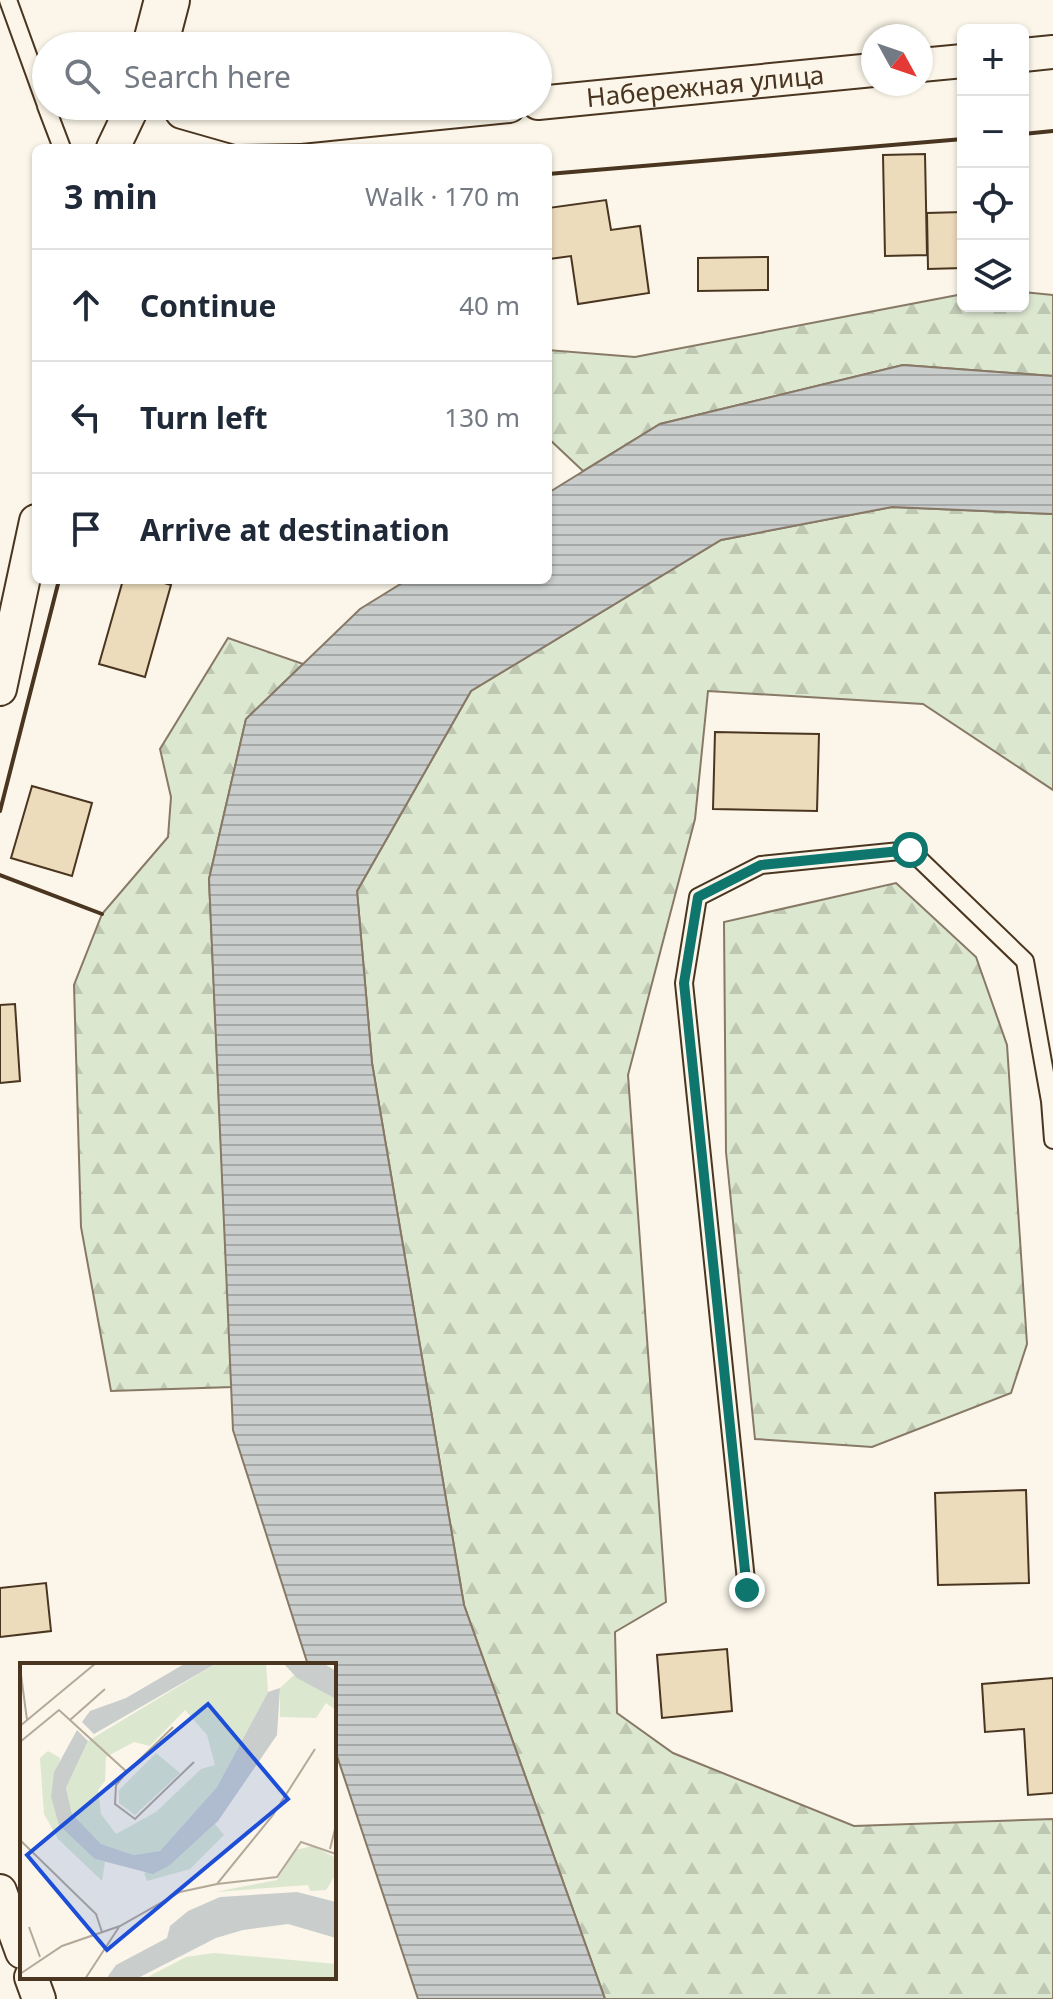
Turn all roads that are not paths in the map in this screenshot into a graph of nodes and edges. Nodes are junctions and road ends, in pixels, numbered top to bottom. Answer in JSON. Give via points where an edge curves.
{"nodes":[{"id":1,"x":8,"y":0,"type":"edge"},
{"id":2,"x":167,"y":0,"type":"edge"},
{"id":3,"x":159,"y":32,"type":"edge"},
{"id":4,"x":1053,"y":52,"type":"edge"},
{"id":5,"x":1029,"y":54,"type":"edge"},
{"id":6,"x":957,"y":62,"type":"edge"},
{"id":7,"x":933,"y":64,"type":"edge"},
{"id":8,"x":32,"y":67,"type":"edge"},
{"id":9,"x":861,"y":71,"type":"edge"},
{"id":10,"x":552,"y":102,"type":"edge"},
{"id":11,"x":51,"y":120,"type":"edge"},
{"id":12,"x":126,"y":120,"type":"edge"},
{"id":13,"x":210,"y":120,"type":"edge"},
{"id":14,"x":369,"y":120,"type":"edge"},
{"id":15,"x":60,"y":144,"type":"edge"},
{"id":16,"x":115,"y":144,"type":"edge"},
{"id":17,"x":32,"y":540,"type":"edge"},
{"id":18,"x":0,"y":689,"type":"edge"},
{"id":19,"x":1052,"y":1101,"type":"edge"},
{"id":20,"x":1053,"y":1140,"type":"edge"},
{"id":21,"x":747,"y":1590,"type":"dead end"},
{"id":22,"x":0,"y":1891,"type":"edge"},
{"id":23,"x":20,"y":1946,"type":"edge"},
{"id":24,"x":32,"y":1979,"type":"edge"},
{"id":25,"x":39,"y":1999,"type":"edge"}],
"edges":[{"from":1,"to":8,"type":"lane"},
{"from":2,"to":3,"type":"street"},
{"from":4,"to":5,"type":"street"},
{"from":6,"to":7,"type":"street"},
{"from":9,"to":10,"type":"street","name":"Набережная улица"},
{"from":11,"to":15,"type":"lane"},
{"from":12,"to":16,"type":"street"},
{"from":13,"to":14,"type":"street","via":[[238,128]]},
{"from":17,"to":18,"type":"street"},
{"from":19,"to":20,"type":"lane"},
{"from":19,"to":21,"type":"lane","via":[[1025,961],[910,850],[761,865],[698,897],[684,983]]},
{"from":22,"to":23,"type":"street"},
{"from":24,"to":25,"type":"street"}]}
